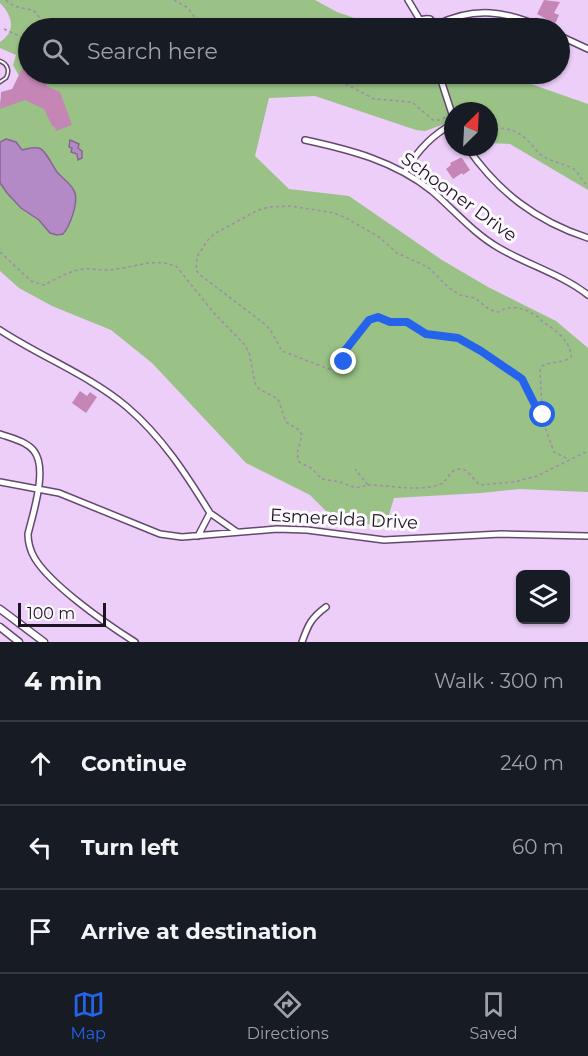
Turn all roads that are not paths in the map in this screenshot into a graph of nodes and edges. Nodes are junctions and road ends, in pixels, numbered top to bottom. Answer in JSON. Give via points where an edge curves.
{"nodes":[{"id":1,"x":408,"y":0,"type":"edge"},
{"id":2,"x":419,"y":18,"type":"edge"},
{"id":3,"x":452,"y":18,"type":"edge"},
{"id":4,"x":518,"y":18,"type":"edge"},
{"id":5,"x":570,"y":41,"type":"edge"},
{"id":6,"x":588,"y":49,"type":"edge"},
{"id":7,"x":0,"y":61,"type":"edge"},
{"id":8,"x":0,"y":82,"type":"edge"},
{"id":9,"x":443,"y":84,"type":"edge"},
{"id":10,"x":448,"y":102,"type":"edge"},
{"id":11,"x":444,"y":128,"type":"edge"},
{"id":12,"x":305,"y":140,"type":"dead end"},
{"id":13,"x":474,"y":156,"type":"edge"},
{"id":14,"x":405,"y":172,"type":"junction"},
{"id":15,"x":588,"y":238,"type":"edge"},
{"id":16,"x":588,"y":296,"type":"edge"},
{"id":17,"x":0,"y":330,"type":"edge"},
{"id":18,"x":0,"y":434,"type":"edge"},
{"id":19,"x":0,"y":482,"type":"edge"},
{"id":20,"x":37,"y":489,"type":"junction"},
{"id":21,"x":210,"y":513,"type":"junction"},
{"id":22,"x":237,"y":532,"type":"junction"},
{"id":23,"x":588,"y":536,"type":"edge"},
{"id":24,"x":198,"y":537,"type":"junction"},
{"id":25,"x":326,"y":607,"type":"dead end"},
{"id":26,"x":0,"y":609,"type":"edge"},
{"id":27,"x":0,"y":627,"type":"edge"},
{"id":28,"x":19,"y":642,"type":"edge"},
{"id":29,"x":44,"y":642,"type":"edge"},
{"id":30,"x":135,"y":642,"type":"edge"},
{"id":31,"x":302,"y":642,"type":"edge"}],
"edges":[{"from":1,"to":2,"type":"street"},
{"from":3,"to":4,"type":"street","via":[[479,12]]},
{"from":5,"to":6,"type":"street"},
{"from":7,"to":8,"type":"lane","via":[[8,71]]},
{"from":9,"to":10,"type":"street"},
{"from":11,"to":14,"type":"street","via":[[423,145]]},
{"from":12,"to":14,"type":"street","name":"Schooner Drive","via":[[353,151]]},
{"from":13,"to":15,"type":"street","via":[[493,181],[524,208],[553,225]]},
{"from":14,"to":16,"type":"street","name":"Schooner Drive","via":[[497,247]]},
{"from":17,"to":21,"type":"street","via":[[126,406],[170,453]]},
{"from":18,"to":20,"type":"street","via":[[33,450],[40,473]]},
{"from":19,"to":20,"type":"street","name":"Esmerelda Drive"},
{"from":20,"to":24,"type":"street","name":"Esmerelda Drive","via":[[80,500],[160,534]]},
{"from":20,"to":30,"type":"street","via":[[28,534],[32,555],[64,590]]},
{"from":21,"to":22,"type":"street"},
{"from":21,"to":24,"type":"street"},
{"from":22,"to":23,"type":"street","name":"Esmerelda Drive","via":[[307,530],[393,540],[501,534]]},
{"from":22,"to":24,"type":"street","name":"Esmerelda Drive"},
{"from":25,"to":31,"type":"street","via":[[314,616]]},
{"from":26,"to":29,"type":"street"},
{"from":27,"to":28,"type":"street"}]}
